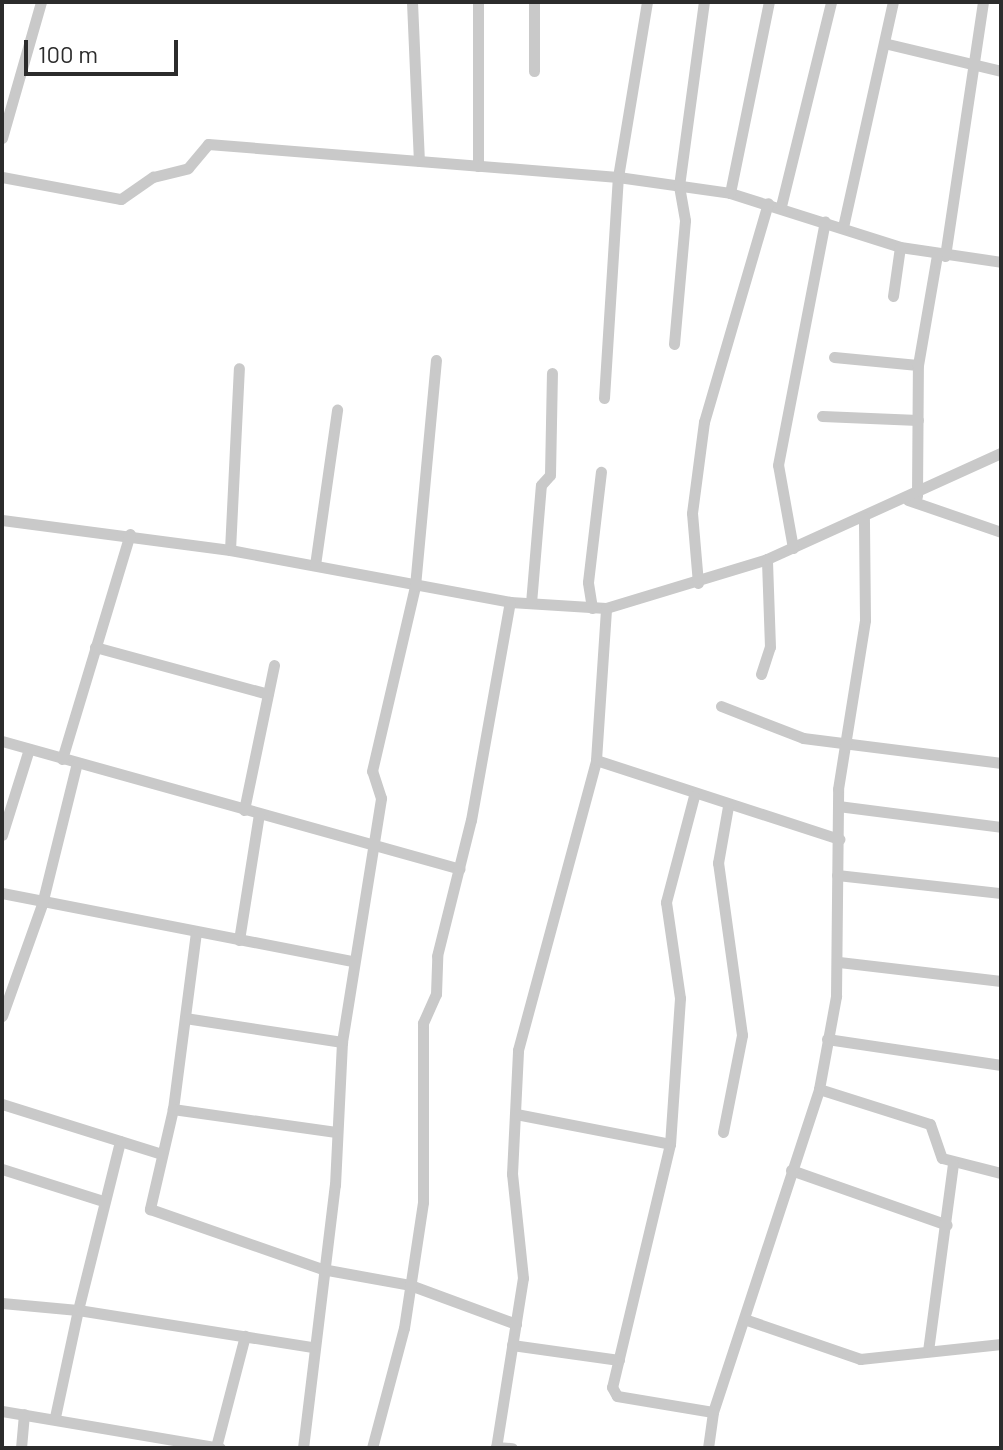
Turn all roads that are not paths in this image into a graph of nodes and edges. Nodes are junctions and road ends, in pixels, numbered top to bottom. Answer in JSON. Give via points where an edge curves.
{"nodes":[{"id":1,"x":41,"y":2,"type":"edge"},
{"id":2,"x":412,"y":2,"type":"edge"},
{"id":3,"x":478,"y":2,"type":"edge"},
{"id":4,"x":534,"y":2,"type":"edge"},
{"id":5,"x":647,"y":2,"type":"edge"},
{"id":6,"x":704,"y":2,"type":"edge"},
{"id":7,"x":769,"y":2,"type":"edge"},
{"id":8,"x":831,"y":2,"type":"edge"},
{"id":9,"x":893,"y":2,"type":"edge"},
{"id":10,"x":983,"y":2,"type":"edge"},
{"id":11,"x":888,"y":44,"type":"junction"},
{"id":12,"x":976,"y":66,"type":"junction"},
{"id":13,"x":534,"y":71,"type":"dead end"},
{"id":14,"x":1001,"y":71,"type":"edge"},
{"id":15,"x":2,"y":138,"type":"edge"},
{"id":16,"x":419,"y":161,"type":"junction"},
{"id":17,"x":478,"y":166,"type":"junction"},
{"id":18,"x":2,"y":177,"type":"edge"},
{"id":19,"x":618,"y":177,"type":"junction"},
{"id":20,"x":679,"y":186,"type":"junction"},
{"id":21,"x":730,"y":193,"type":"junction"},
{"id":22,"x":768,"y":203,"type":"junction"},
{"id":23,"x":781,"y":206,"type":"junction"},
{"id":24,"x":825,"y":222,"type":"junction"},
{"id":25,"x":843,"y":227,"type":"junction"},
{"id":26,"x":900,"y":247,"type":"junction"},
{"id":27,"x":941,"y":256,"type":"junction"},
{"id":28,"x":1001,"y":262,"type":"edge"},
{"id":29,"x":893,"y":296,"type":"dead end"},
{"id":30,"x":674,"y":344,"type":"dead end"},
{"id":31,"x":834,"y":357,"type":"dead end"},
{"id":32,"x":436,"y":360,"type":"dead end"},
{"id":33,"x":918,"y":365,"type":"junction"},
{"id":34,"x":239,"y":368,"type":"dead end"},
{"id":35,"x":552,"y":373,"type":"dead end"},
{"id":36,"x":604,"y":398,"type":"dead end"},
{"id":37,"x":337,"y":410,"type":"dead end"},
{"id":38,"x":822,"y":416,"type":"dead end"},
{"id":39,"x":918,"y":420,"type":"junction"},
{"id":40,"x":1001,"y":453,"type":"edge"},
{"id":41,"x":601,"y":472,"type":"dead end"},
{"id":42,"x":913,"y":498,"type":"junction"},
{"id":43,"x":864,"y":517,"type":"junction"},
{"id":44,"x":2,"y":520,"type":"edge"},
{"id":45,"x":1001,"y":532,"type":"edge"},
{"id":46,"x":130,"y":534,"type":"junction"},
{"id":47,"x":793,"y":548,"type":"junction"},
{"id":48,"x":230,"y":550,"type":"junction"},
{"id":49,"x":767,"y":559,"type":"junction"},
{"id":50,"x":315,"y":565,"type":"junction"},
{"id":51,"x":698,"y":583,"type":"junction"},
{"id":52,"x":415,"y":586,"type":"junction"},
{"id":53,"x":510,"y":602,"type":"junction"},
{"id":54,"x":531,"y":603,"type":"junction"},
{"id":55,"x":592,"y":608,"type":"junction"},
{"id":56,"x":606,"y":608,"type":"junction"},
{"id":57,"x":95,"y":647,"type":"junction"},
{"id":58,"x":274,"y":665,"type":"dead end"},
{"id":59,"x":761,"y":674,"type":"dead end"},
{"id":60,"x":268,"y":694,"type":"junction"},
{"id":61,"x":721,"y":706,"type":"dead end"},
{"id":62,"x":2,"y":741,"type":"edge"},
{"id":63,"x":843,"y":744,"type":"junction"},
{"id":64,"x":29,"y":749,"type":"junction"},
{"id":65,"x":62,"y":759,"type":"junction"},
{"id":66,"x":596,"y":760,"type":"junction"},
{"id":67,"x":77,"y":763,"type":"junction"},
{"id":68,"x":1001,"y":763,"type":"edge"},
{"id":69,"x":694,"y":796,"type":"junction"},
{"id":70,"x":728,"y":806,"type":"junction"},
{"id":71,"x":838,"y":806,"type":"junction"},
{"id":72,"x":244,"y":810,"type":"junction"},
{"id":73,"x":259,"y":814,"type":"junction"},
{"id":74,"x":1001,"y":827,"type":"edge"},
{"id":75,"x":2,"y":835,"type":"edge"},
{"id":76,"x":839,"y":839,"type":"junction"},
{"id":77,"x":371,"y":848,"type":"junction"},
{"id":78,"x":459,"y":869,"type":"junction"},
{"id":79,"x":837,"y":875,"type":"junction"},
{"id":80,"x":2,"y":893,"type":"edge"},
{"id":81,"x":1001,"y":893,"type":"edge"},
{"id":82,"x":42,"y":904,"type":"junction"},
{"id":83,"x":196,"y":932,"type":"junction"},
{"id":84,"x":239,"y":940,"type":"junction"},
{"id":85,"x":352,"y":961,"type":"junction"},
{"id":86,"x":839,"y":962,"type":"junction"},
{"id":87,"x":1001,"y":981,"type":"edge"},
{"id":88,"x":2,"y":1016,"type":"edge"},
{"id":89,"x":185,"y":1018,"type":"junction"},
{"id":90,"x":827,"y":1039,"type":"junction"},
{"id":91,"x":342,"y":1042,"type":"junction"},
{"id":92,"x":1001,"y":1065,"type":"edge"},
{"id":93,"x":819,"y":1089,"type":"junction"},
{"id":94,"x":2,"y":1104,"type":"edge"},
{"id":95,"x":173,"y":1109,"type":"junction"},
{"id":96,"x":516,"y":1114,"type":"junction"},
{"id":97,"x":336,"y":1132,"type":"junction"},
{"id":98,"x":723,"y":1132,"type":"dead end"},
{"id":99,"x":120,"y":1141,"type":"junction"},
{"id":100,"x":670,"y":1144,"type":"junction"},
{"id":101,"x":158,"y":1153,"type":"junction"},
{"id":102,"x":953,"y":1164,"type":"junction"},
{"id":103,"x":2,"y":1169,"type":"edge"},
{"id":104,"x":791,"y":1170,"type":"junction"},
{"id":105,"x":1001,"y":1173,"type":"edge"},
{"id":106,"x":103,"y":1201,"type":"junction"},
{"id":107,"x":947,"y":1225,"type":"junction"},
{"id":108,"x":322,"y":1269,"type":"junction"},
{"id":109,"x":410,"y":1285,"type":"junction"},
{"id":110,"x":2,"y":1303,"type":"edge"},
{"id":111,"x":78,"y":1310,"type":"junction"},
{"id":112,"x":747,"y":1320,"type":"junction"},
{"id":113,"x":516,"y":1324,"type":"junction"},
{"id":114,"x":245,"y":1336,"type":"junction"},
{"id":115,"x":1001,"y":1344,"type":"edge"},
{"id":116,"x":512,"y":1345,"type":"junction"},
{"id":117,"x":311,"y":1347,"type":"junction"},
{"id":118,"x":928,"y":1351,"type":"junction"},
{"id":119,"x":619,"y":1360,"type":"junction"},
{"id":120,"x":2,"y":1411,"type":"edge"},
{"id":121,"x":713,"y":1412,"type":"junction"},
{"id":122,"x":24,"y":1414,"type":"junction"},
{"id":123,"x":55,"y":1417,"type":"junction"},
{"id":124,"x":218,"y":1447,"type":"edge"},
{"id":125,"x":21,"y":1448,"type":"edge"},
{"id":126,"x":303,"y":1448,"type":"edge"},
{"id":127,"x":372,"y":1448,"type":"edge"},
{"id":128,"x":496,"y":1448,"type":"edge"},
{"id":129,"x":512,"y":1448,"type":"edge"},
{"id":130,"x":708,"y":1448,"type":"edge"}],
"edges":[{"from":1,"to":15,"type":"street"},
{"from":2,"to":16,"type":"street"},
{"from":3,"to":17,"type":"street"},
{"from":4,"to":13,"type":"street"},
{"from":5,"to":19,"type":"street"},
{"from":6,"to":20,"type":"street"},
{"from":7,"to":21,"type":"street"},
{"from":8,"to":23,"type":"street"},
{"from":9,"to":11,"type":"street"},
{"from":10,"to":12,"type":"street"},
{"from":11,"to":12,"type":"street"},
{"from":11,"to":25,"type":"street"},
{"from":12,"to":14,"type":"street"},
{"from":12,"to":27,"type":"street"},
{"from":16,"to":17,"type":"street"},
{"from":16,"to":18,"type":"street","via":[[208,144],[183,171],[111,199]]},
{"from":17,"to":19,"type":"street"},
{"from":19,"to":20,"type":"street"},
{"from":19,"to":36,"type":"street"},
{"from":20,"to":21,"type":"street"},
{"from":20,"to":30,"type":"street","via":[[685,220]]},
{"from":21,"to":22,"type":"street"},
{"from":22,"to":23,"type":"street"},
{"from":22,"to":51,"type":"street","via":[[704,422],[692,513]]},
{"from":23,"to":24,"type":"street"},
{"from":24,"to":25,"type":"street"},
{"from":24,"to":47,"type":"street","via":[[778,465]]},
{"from":25,"to":26,"type":"street"},
{"from":26,"to":27,"type":"street"},
{"from":26,"to":29,"type":"street"},
{"from":27,"to":28,"type":"street"},
{"from":27,"to":33,"type":"street"},
{"from":31,"to":33,"type":"street"},
{"from":32,"to":52,"type":"street"},
{"from":33,"to":39,"type":"street"},
{"from":34,"to":48,"type":"street"},
{"from":35,"to":54,"type":"street","via":[[550,475],[541,485]]},
{"from":37,"to":50,"type":"street"},
{"from":38,"to":39,"type":"street"},
{"from":39,"to":42,"type":"street"},
{"from":40,"to":42,"type":"street"},
{"from":41,"to":55,"type":"street","via":[[588,582]]},
{"from":42,"to":43,"type":"street"},
{"from":42,"to":45,"type":"street"},
{"from":43,"to":47,"type":"street"},
{"from":43,"to":63,"type":"street","via":[[865,620]]},
{"from":44,"to":46,"type":"street"},
{"from":46,"to":48,"type":"street"},
{"from":46,"to":57,"type":"street"},
{"from":47,"to":49,"type":"street"},
{"from":48,"to":50,"type":"street"},
{"from":49,"to":51,"type":"street"},
{"from":49,"to":59,"type":"street","via":[[770,647]]},
{"from":50,"to":52,"type":"street"},
{"from":51,"to":56,"type":"street"},
{"from":52,"to":53,"type":"street"},
{"from":52,"to":77,"type":"street","via":[[372,771],[381,798]]},
{"from":53,"to":54,"type":"street"},
{"from":53,"to":78,"type":"street"},
{"from":54,"to":55,"type":"street"},
{"from":55,"to":56,"type":"street"},
{"from":56,"to":66,"type":"street"},
{"from":57,"to":60,"type":"street"},
{"from":57,"to":65,"type":"street"},
{"from":58,"to":60,"type":"street"},
{"from":60,"to":72,"type":"street"},
{"from":61,"to":63,"type":"street","via":[[803,738]]},
{"from":62,"to":64,"type":"street"},
{"from":63,"to":68,"type":"street"},
{"from":63,"to":71,"type":"street"},
{"from":64,"to":65,"type":"street"},
{"from":64,"to":75,"type":"street"},
{"from":65,"to":67,"type":"street"},
{"from":66,"to":69,"type":"street"},
{"from":66,"to":96,"type":"street","via":[[518,1050]]},
{"from":67,"to":72,"type":"street"},
{"from":67,"to":82,"type":"street"},
{"from":69,"to":70,"type":"street"},
{"from":69,"to":100,"type":"street","via":[[666,902],[680,998]]},
{"from":70,"to":76,"type":"street"},
{"from":70,"to":98,"type":"street","via":[[718,863],[742,1035]]},
{"from":71,"to":74,"type":"street"},
{"from":71,"to":76,"type":"street"},
{"from":72,"to":73,"type":"street"},
{"from":73,"to":77,"type":"street"},
{"from":73,"to":84,"type":"street"},
{"from":76,"to":79,"type":"street"},
{"from":77,"to":78,"type":"street"},
{"from":77,"to":85,"type":"street"},
{"from":78,"to":109,"type":"street","via":[[437,956],[436,994],[423,1023],[425,1184]]},
{"from":79,"to":81,"type":"street"},
{"from":79,"to":86,"type":"street"},
{"from":80,"to":82,"type":"street"},
{"from":82,"to":83,"type":"street"},
{"from":82,"to":88,"type":"street"},
{"from":83,"to":84,"type":"street"},
{"from":83,"to":89,"type":"street"},
{"from":84,"to":85,"type":"street"},
{"from":85,"to":91,"type":"street"},
{"from":86,"to":87,"type":"street"},
{"from":86,"to":90,"type":"street"},
{"from":89,"to":91,"type":"street"},
{"from":89,"to":95,"type":"street"},
{"from":90,"to":92,"type":"street"},
{"from":90,"to":93,"type":"street"},
{"from":91,"to":97,"type":"street"},
{"from":93,"to":102,"type":"street","via":[[930,1124],[939,1154]]},
{"from":93,"to":104,"type":"street"},
{"from":94,"to":99,"type":"street"},
{"from":95,"to":97,"type":"street"},
{"from":95,"to":101,"type":"street","via":[[165,1150]]},
{"from":96,"to":100,"type":"street"},
{"from":96,"to":113,"type":"street","via":[[512,1187],[523,1278]]},
{"from":97,"to":108,"type":"street"},
{"from":99,"to":101,"type":"street"},
{"from":99,"to":106,"type":"street"},
{"from":100,"to":119,"type":"street"},
{"from":101,"to":108,"type":"street","via":[[150,1209]]},
{"from":102,"to":105,"type":"street"},
{"from":102,"to":107,"type":"street"},
{"from":103,"to":106,"type":"street"},
{"from":104,"to":107,"type":"street"},
{"from":104,"to":112,"type":"street"},
{"from":106,"to":111,"type":"street"},
{"from":107,"to":118,"type":"street"},
{"from":108,"to":109,"type":"street"},
{"from":108,"to":117,"type":"street"},
{"from":109,"to":113,"type":"street"},
{"from":109,"to":127,"type":"street"},
{"from":110,"to":111,"type":"street"},
{"from":111,"to":114,"type":"street"},
{"from":111,"to":123,"type":"street"},
{"from":112,"to":118,"type":"street","via":[[860,1359]]},
{"from":112,"to":121,"type":"street"},
{"from":113,"to":116,"type":"street"},
{"from":114,"to":117,"type":"street"},
{"from":114,"to":124,"type":"street"},
{"from":115,"to":118,"type":"street"},
{"from":116,"to":119,"type":"street"},
{"from":116,"to":128,"type":"street"},
{"from":117,"to":126,"type":"street"},
{"from":119,"to":121,"type":"street","via":[[612,1387],[617,1396]]},
{"from":120,"to":122,"type":"street"},
{"from":121,"to":130,"type":"street"},
{"from":122,"to":123,"type":"street"},
{"from":122,"to":125,"type":"street"},
{"from":123,"to":124,"type":"street"},
{"from":128,"to":129,"type":"street"}]}
